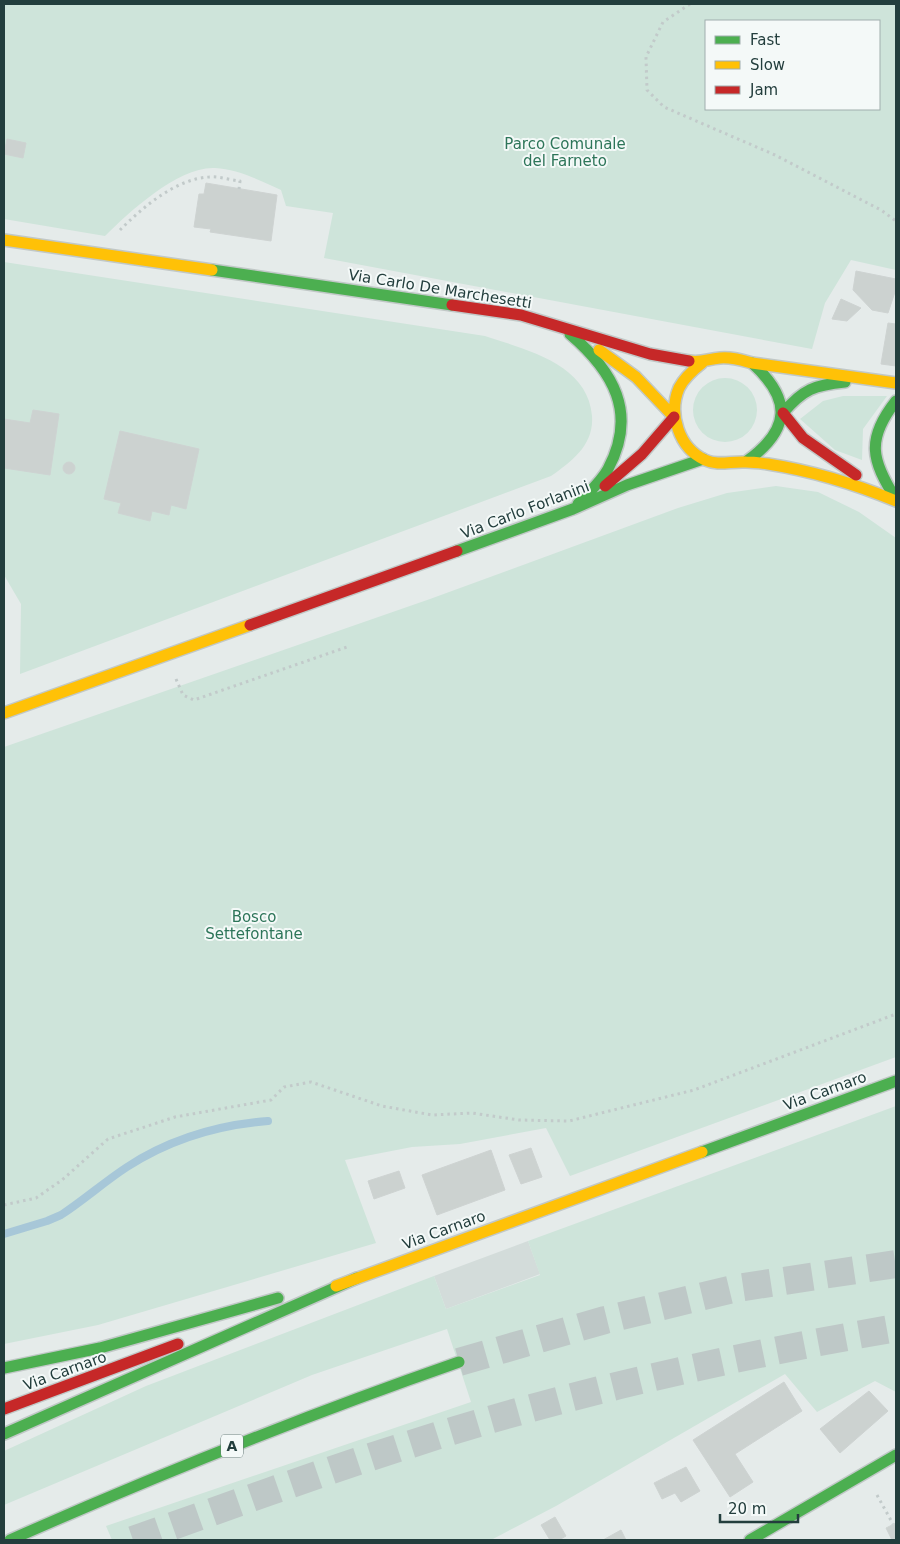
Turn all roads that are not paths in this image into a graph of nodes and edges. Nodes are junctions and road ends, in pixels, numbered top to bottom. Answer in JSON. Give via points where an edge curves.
{"nodes":[{"id":1,"x":4,"y":240,"type":"edge"},
{"id":2,"x":561,"y":326,"type":"junction"},
{"id":3,"x":752,"y":363,"type":"junction"},
{"id":4,"x":702,"y":364,"type":"junction"},
{"id":5,"x":876,"y":379,"type":"junction"},
{"id":6,"x":896,"y":383,"type":"edge"},
{"id":7,"x":896,"y":400,"type":"edge"},
{"id":8,"x":783,"y":413,"type":"junction"},
{"id":9,"x":674,"y":417,"type":"junction"},
{"id":10,"x":703,"y":459,"type":"junction"},
{"id":11,"x":747,"y":461,"type":"junction"},
{"id":12,"x":896,"y":500,"type":"edge"},
{"id":13,"x":574,"y":509,"type":"junction"},
{"id":14,"x":4,"y":714,"type":"edge"},
{"id":15,"x":896,"y":1081,"type":"edge"},
{"id":16,"x":356,"y":1278,"type":"junction"},
{"id":17,"x":458,"y":1362,"type":"tunnel mouth"},
{"id":18,"x":4,"y":1368,"type":"edge"},
{"id":19,"x":4,"y":1409,"type":"edge"},
{"id":20,"x":4,"y":1434,"type":"edge"},
{"id":21,"x":896,"y":1455,"type":"edge"},
{"id":22,"x":10,"y":1540,"type":"edge"},
{"id":23,"x":750,"y":1540,"type":"edge"}],
"edges":[{"from":1,"to":2,"type":"main road","name":"Via Carlo De Marchesetti","via":[[521,315]]},
{"from":2,"to":4,"type":"main road","name":"Via Carlo De Marchesetti","via":[[650,354]]},
{"from":2,"to":9,"type":"main road","via":[[614,359]]},
{"from":2,"to":13,"type":"main road","via":[[603,365],[613,382],[622,410],[619,441],[608,469]]},
{"from":3,"to":4,"type":"main road","name":"Via Carlo De Marchesetti","via":[[736,358],[718,358]]},
{"from":3,"to":5,"type":"main road","name":"Via Carlo De Marchesetti"},
{"from":3,"to":8,"type":"main road","via":[[766,373],[776,388]]},
{"from":4,"to":9,"type":"main road","via":[[688,375],[678,390]]},
{"from":5,"to":6,"type":"main road","name":"Via Carlo De Marchesetti"},
{"from":5,"to":8,"type":"main road","via":[[820,385],[798,394]]},
{"from":7,"to":12,"type":"main road","via":[[880,420],[874,450],[880,475]]},
{"from":8,"to":11,"type":"main road","via":[[774,438],[762,452]]},
{"from":8,"to":12,"type":"main road","via":[[803,438]]},
{"from":9,"to":10,"type":"main road","via":[[683,441]]},
{"from":9,"to":13,"type":"main road","via":[[661,436],[625,472]]},
{"from":10,"to":11,"type":"main road","via":[[729,465]]},
{"from":10,"to":13,"type":"main road","name":"Via Carlo Forlanini","via":[[627,485]]},
{"from":11,"to":12,"type":"main road","via":[[824,474]]},
{"from":13,"to":14,"type":"main road","name":"Via Carlo Forlanini"},
{"from":15,"to":16,"type":"main road","name":"Via Carnaro"},
{"from":16,"to":18,"type":"main road","via":[[100,1348]]},
{"from":16,"to":19,"type":"main road","name":"Via Carnaro"},
{"from":16,"to":20,"type":"main road"},
{"from":17,"to":22,"type":"main road","number":"A","via":[[321,1410]]},
{"from":21,"to":23,"type":"main road"}]}
